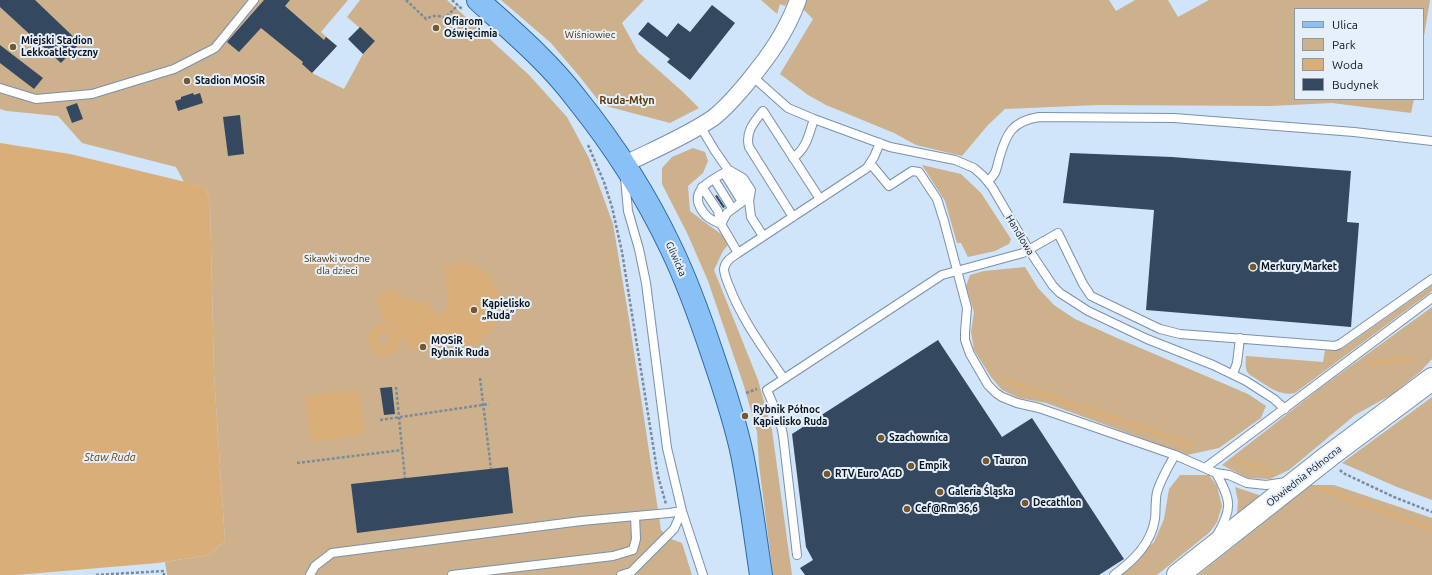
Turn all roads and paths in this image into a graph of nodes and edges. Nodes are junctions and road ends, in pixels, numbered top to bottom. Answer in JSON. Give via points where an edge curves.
{"nodes":[{"id":1,"x":254,"y":0,"type":"edge"},
{"id":2,"x":406,"y":0,"type":"edge"},
{"id":3,"x":798,"y":0,"type":"edge"},
{"id":4,"x":468,"y":3,"type":"edge"},
{"id":5,"x":752,"y":76,"type":"junction"},
{"id":6,"x":0,"y":88,"type":"edge"},
{"id":7,"x":814,"y":119,"type":"junction"},
{"id":8,"x":700,"y":126,"type":"junction"},
{"id":9,"x":1432,"y":141,"type":"edge"},
{"id":10,"x":880,"y":143,"type":"junction"},
{"id":11,"x":588,"y":145,"type":"dead end"},
{"id":12,"x":793,"y":158,"type":"junction"},
{"id":13,"x":870,"y":163,"type":"junction"},
{"id":14,"x":623,"y":165,"type":"junction"},
{"id":15,"x":726,"y":171,"type":"junction"},
{"id":16,"x":714,"y":179,"type":"junction"},
{"id":17,"x":988,"y":181,"type":"junction"},
{"id":18,"x":702,"y":187,"type":"junction"},
{"id":19,"x":820,"y":199,"type":"junction"},
{"id":20,"x":638,"y":207,"type":"junction"},
{"id":21,"x":732,"y":208,"type":"junction"},
{"id":22,"x":793,"y":217,"type":"junction"},
{"id":23,"x":721,"y":224,"type":"junction"},
{"id":24,"x":763,"y":236,"type":"junction"},
{"id":25,"x":1029,"y":250,"type":"junction"},
{"id":26,"x":738,"y":253,"type":"junction"},
{"id":27,"x":957,"y":271,"type":"junction"},
{"id":28,"x":1432,"y":279,"type":"edge"},
{"id":29,"x":1432,"y":298,"type":"edge"},
{"id":30,"x":1240,"y":338,"type":"junction"},
{"id":31,"x":1233,"y":374,"type":"junction"},
{"id":32,"x":480,"y":378,"type":"dead end"},
{"id":33,"x":784,"y":379,"type":"junction"},
{"id":34,"x":1432,"y":379,"type":"edge"},
{"id":35,"x":396,"y":387,"type":"dead end"},
{"id":36,"x":489,"y":404,"type":"dead end"},
{"id":37,"x":483,"y":405,"type":"junction"},
{"id":38,"x":1284,"y":410,"type":"junction"},
{"id":39,"x":380,"y":420,"type":"dead end"},
{"id":40,"x":402,"y":450,"type":"junction"},
{"id":41,"x":1175,"y":456,"type":"junction"},
{"id":42,"x":1329,"y":456,"type":"junction"},
{"id":43,"x":297,"y":463,"type":"dead end"},
{"id":44,"x":1205,"y":468,"type":"junction"},
{"id":45,"x":490,"y":469,"type":"dead end"},
{"id":46,"x":1216,"y":473,"type":"junction"},
{"id":47,"x":405,"y":478,"type":"dead end"},
{"id":48,"x":1299,"y":480,"type":"junction"},
{"id":49,"x":682,"y":511,"type":"junction"},
{"id":50,"x":1432,"y":512,"type":"edge"},
{"id":51,"x":670,"y":514,"type":"junction"},
{"id":52,"x":635,"y":516,"type":"junction"},
{"id":53,"x":1204,"y":554,"type":"junction"},
{"id":54,"x":797,"y":555,"type":"dead end"},
{"id":55,"x":315,"y":566,"type":"junction"},
{"id":56,"x":96,"y":575,"type":"edge"},
{"id":57,"x":164,"y":575,"type":"edge"},
{"id":58,"x":310,"y":575,"type":"edge"},
{"id":59,"x":320,"y":575,"type":"edge"},
{"id":60,"x":452,"y":575,"type":"edge"},
{"id":61,"x":621,"y":575,"type":"edge"},
{"id":62,"x":703,"y":575,"type":"edge"},
{"id":63,"x":761,"y":575,"type":"edge"},
{"id":64,"x":1114,"y":575,"type":"edge"},
{"id":65,"x":1178,"y":575,"type":"edge"}],
"edges":[{"from":1,"to":6,"type":"lane","via":[[215,48],[174,69],[92,94],[36,99]]},
{"from":2,"to":4,"type":"path","via":[[426,19],[438,15],[445,18]]},
{"from":3,"to":5,"type":"street","via":[[780,40]]},
{"from":4,"to":14,"type":"main road","name":"Gliwicka","via":[[534,52],[576,97]]},
{"from":5,"to":7,"type":"lane","name":"Handlowa","via":[[788,108]]},
{"from":5,"to":8,"type":"street","via":[[725,108]]},
{"from":7,"to":10,"type":"lane","name":"Handlowa"},
{"from":7,"to":12,"type":"lane","via":[[806,144]]},
{"from":8,"to":14,"type":"street"},
{"from":8,"to":15,"type":"lane"},
{"from":9,"to":17,"type":"lane","via":[[1354,132],[1174,118],[1040,117],[1020,122],[1013,128],[1006,137],[997,171]]},
{"from":10,"to":13,"type":"lane"},
{"from":10,"to":17,"type":"lane","name":"Handlowa","via":[[963,163],[974,168]]},
{"from":11,"to":51,"type":"path","via":[[604,182],[621,245],[658,476]]},
{"from":12,"to":19,"type":"lane"},
{"from":12,"to":22,"type":"lane","via":[[764,111],[749,131],[749,147]]},
{"from":13,"to":19,"type":"lane","via":[[864,170]]},
{"from":13,"to":27,"type":"lane","via":[[889,186],[912,171],[919,172],[940,207]]},
{"from":14,"to":20,"type":"main road","name":"Gliwicka"},
{"from":15,"to":16,"type":"lane"},
{"from":15,"to":21,"type":"lane","via":[[742,202]]},
{"from":15,"to":24,"type":"lane","via":[[749,201],[751,218]]},
{"from":16,"to":18,"type":"lane"},
{"from":16,"to":21,"type":"lane"},
{"from":17,"to":25,"type":"lane","name":"Handlowa"},
{"from":18,"to":23,"type":"lane","via":[[718,212]]},
{"from":18,"to":23,"type":"lane","via":[[697,197],[700,206],[708,218]]},
{"from":19,"to":22,"type":"lane"},
{"from":20,"to":49,"type":"lane","via":[[639,249],[646,283],[666,448]]},
{"from":20,"to":63,"type":"main road","name":"Gliwicka","via":[[662,230],[682,272],[722,382],[742,454]]},
{"from":21,"to":23,"type":"lane"},
{"from":22,"to":24,"type":"lane"},
{"from":23,"to":26,"type":"lane"},
{"from":24,"to":26,"type":"lane"},
{"from":25,"to":27,"type":"lane"},
{"from":25,"to":30,"type":"lane","via":[[1058,233],[1083,284],[1096,299],[1160,329],[1180,334]]},
{"from":25,"to":31,"type":"lane","name":"Handlowa","via":[[1053,286],[1077,305],[1147,339]]},
{"from":26,"to":33,"type":"lane","via":[[725,264],[726,278],[741,312]]},
{"from":27,"to":33,"type":"lane","via":[[942,275]]},
{"from":27,"to":41,"type":"lane","via":[[967,308],[967,347],[988,385],[996,393],[1017,403],[1039,408]]},
{"from":28,"to":30,"type":"lane","via":[[1338,345]]},
{"from":29,"to":38,"type":"lane"},
{"from":30,"to":31,"type":"lane"},
{"from":31,"to":38,"type":"lane","name":"Handlowa","via":[[1266,392]]},
{"from":32,"to":37,"type":"path"},
{"from":33,"to":54,"type":"lane","via":[[767,390],[784,435]]},
{"from":34,"to":42,"type":"main road","name":"Obwiednia Północna"},
{"from":35,"to":40,"type":"path"},
{"from":36,"to":37,"type":"path"},
{"from":37,"to":39,"type":"path"},
{"from":37,"to":45,"type":"path"},
{"from":38,"to":44,"type":"lane"},
{"from":40,"to":43,"type":"path"},
{"from":40,"to":47,"type":"path"},
{"from":41,"to":44,"type":"lane"},
{"from":41,"to":64,"type":"lane","via":[[1157,490],[1155,520],[1146,543],[1140,552]]},
{"from":42,"to":48,"type":"main road","name":"Obwiednia Północna"},
{"from":42,"to":50,"type":"path","via":[[1343,473]]},
{"from":44,"to":46,"type":"lane"},
{"from":46,"to":48,"type":"lane","via":[[1266,486]]},
{"from":46,"to":53,"type":"lane","via":[[1227,494],[1228,510],[1223,524]]},
{"from":48,"to":53,"type":"main road","name":"Obwiednia Północna"},
{"from":49,"to":51,"type":"lane"},
{"from":49,"to":61,"type":"lane","via":[[674,529],[631,572]]},
{"from":49,"to":62,"type":"lane"},
{"from":51,"to":52,"type":"lane"},
{"from":52,"to":55,"type":"lane","via":[[332,553]]},
{"from":52,"to":60,"type":"lane","via":[[636,539],[633,550],[613,556]]},
{"from":53,"to":65,"type":"main road","name":"Obwiednia Północna"},
{"from":55,"to":58,"type":"lane"},
{"from":55,"to":59,"type":"lane"},
{"from":56,"to":57,"type":"path","via":[[164,571]]}]}
